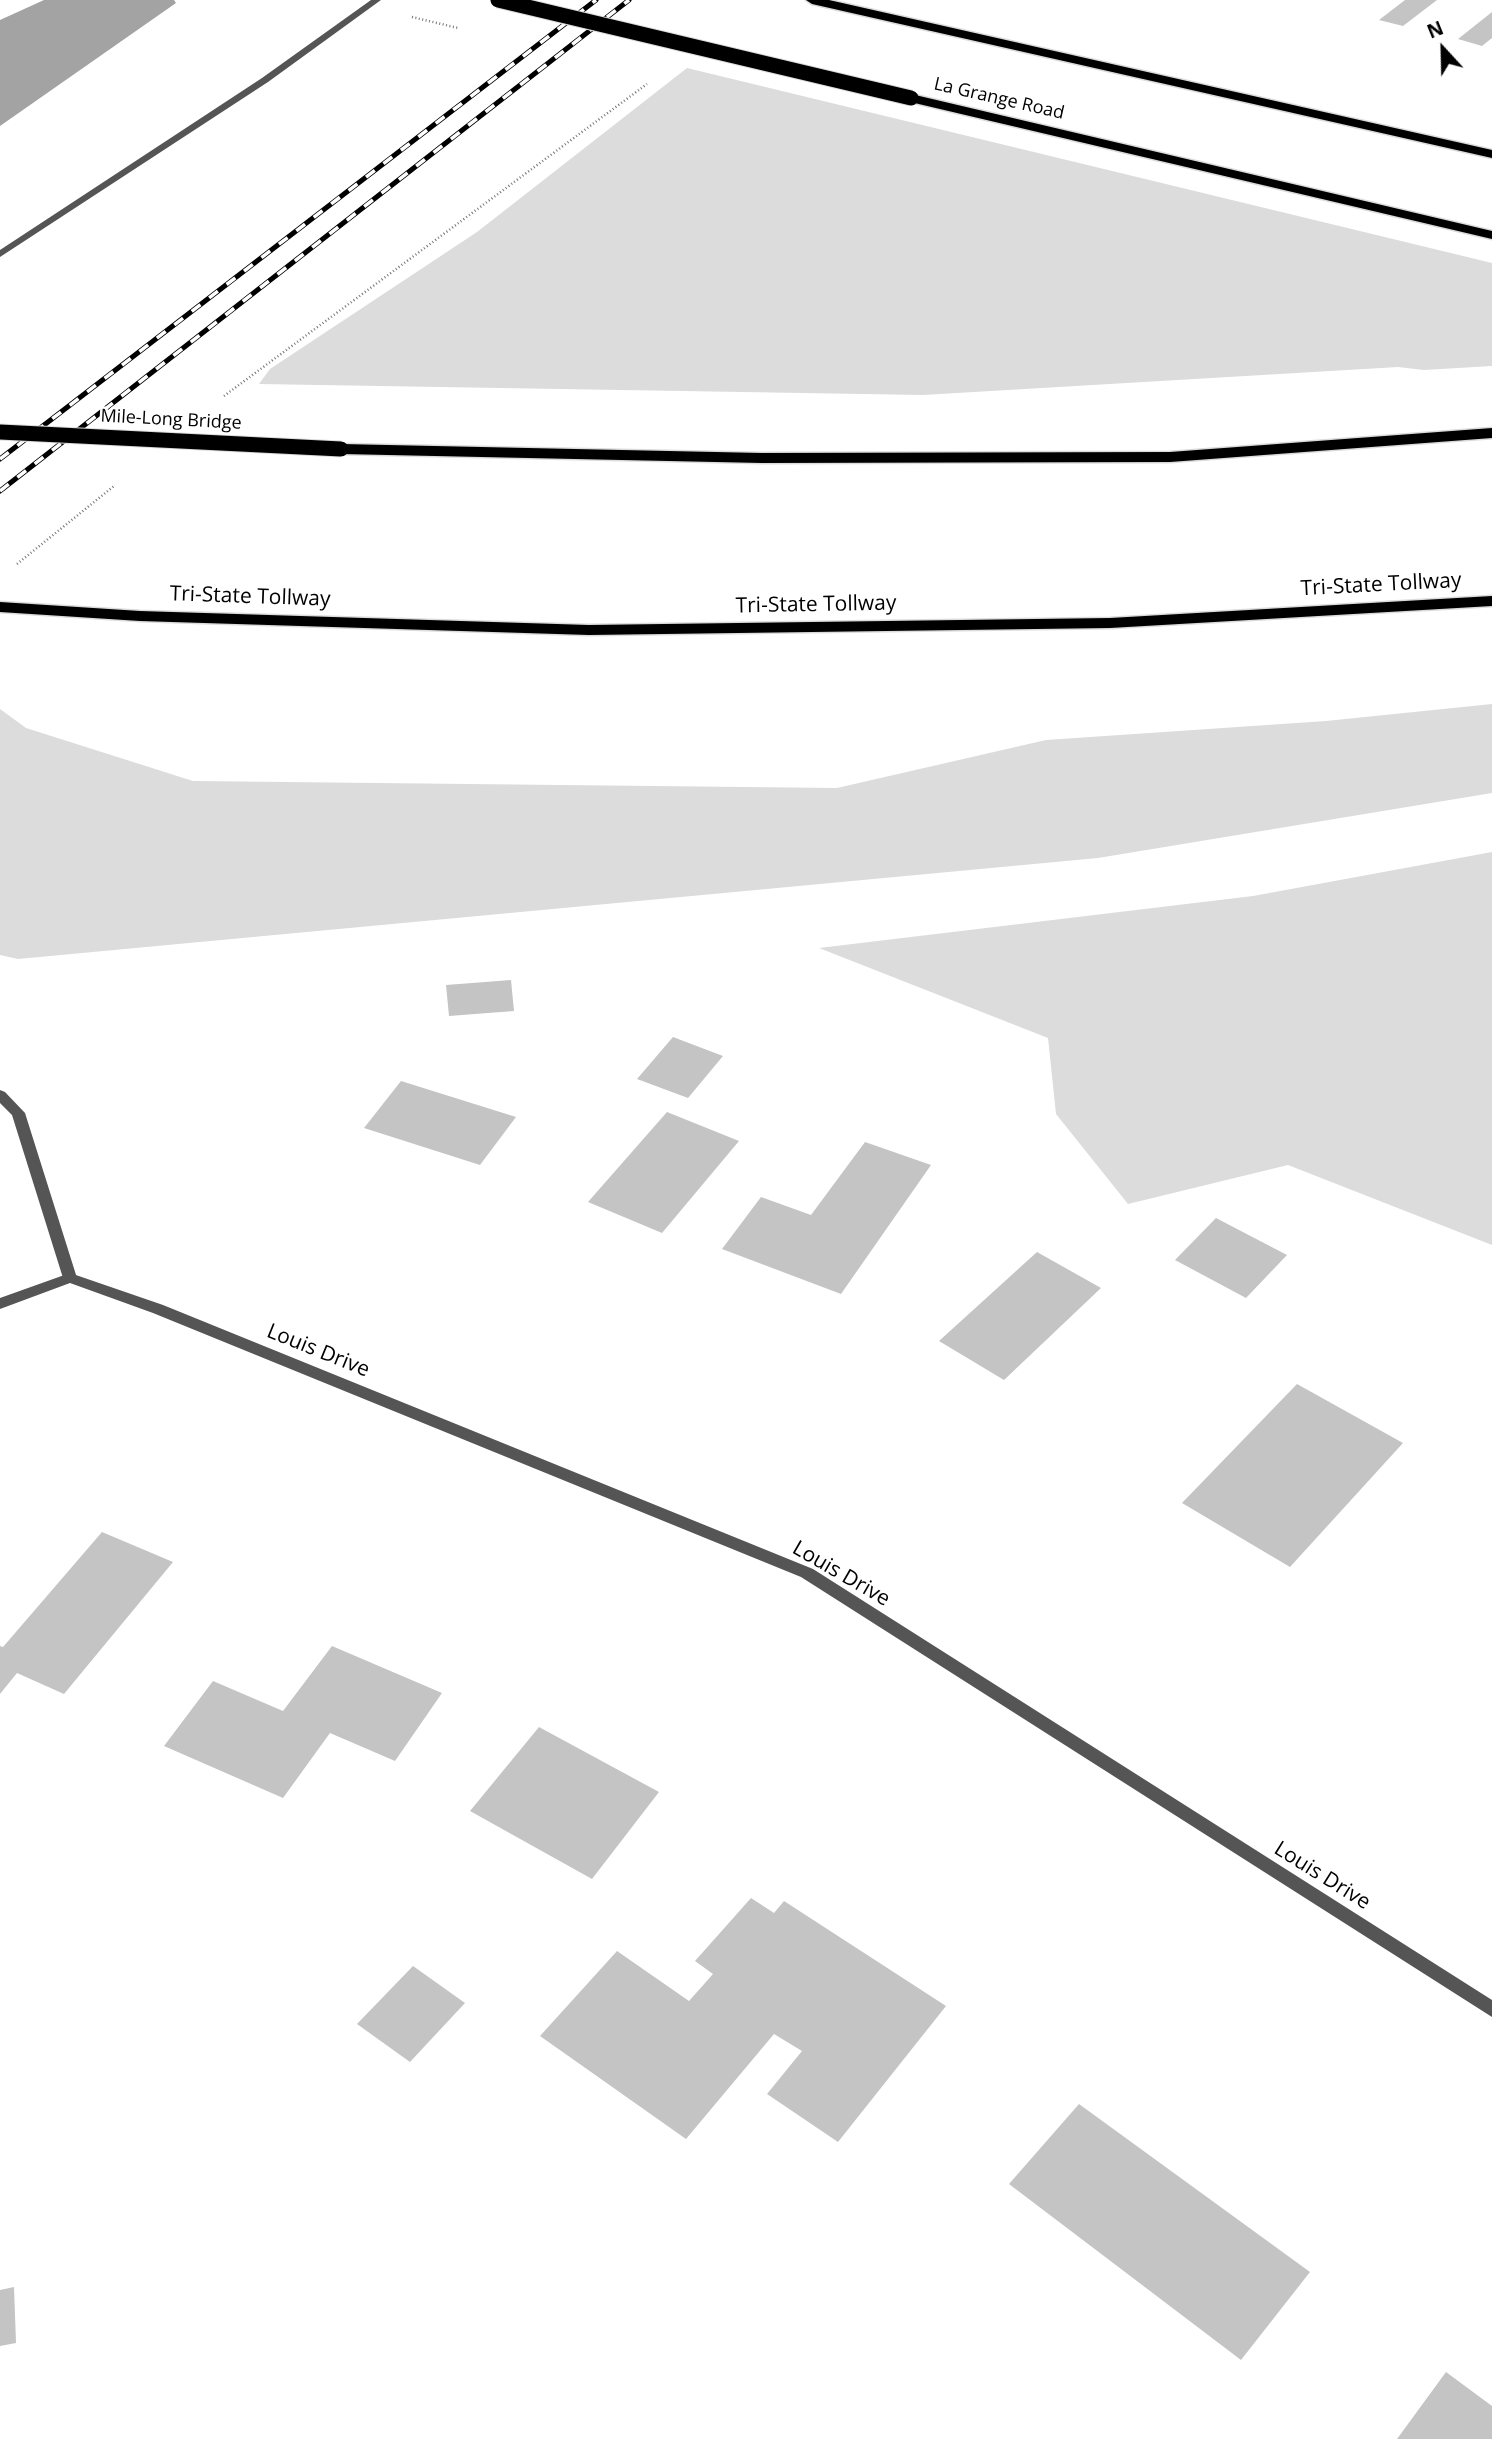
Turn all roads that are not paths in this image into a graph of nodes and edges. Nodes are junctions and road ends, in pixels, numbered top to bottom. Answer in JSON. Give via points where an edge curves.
{"nodes":[{"id":1,"x":377,"y":0,"type":"edge"},
{"id":2,"x":498,"y":0,"type":"edge"},
{"id":3,"x":812,"y":0,"type":"edge"},
{"id":4,"x":1492,"y":154,"type":"edge"},
{"id":5,"x":1492,"y":235,"type":"edge"},
{"id":6,"x":0,"y":254,"type":"edge"},
{"id":7,"x":0,"y":432,"type":"edge"},
{"id":8,"x":1492,"y":433,"type":"edge"},
{"id":9,"x":1492,"y":601,"type":"edge"},
{"id":10,"x":0,"y":607,"type":"edge"},
{"id":11,"x":0,"y":1095,"type":"edge"},
{"id":12,"x":70,"y":1279,"type":"junction"},
{"id":13,"x":0,"y":1304,"type":"edge"},
{"id":14,"x":1492,"y":2009,"type":"edge"}],
"edges":[{"from":1,"to":6,"type":"street","via":[[265,80]]},
{"from":2,"to":5,"type":"highway","name":"La Grange Road","bridge":true},
{"from":3,"to":4,"type":"highway"},
{"from":7,"to":8,"type":"highway","name":"Mile-Long Bridge","bridge":true,"via":[[341,449],[762,458],[1170,457]]},
{"from":9,"to":10,"type":"highway","name":"Tri-State Tollway","via":[[1110,623],[589,630],[140,616]]},
{"from":11,"to":12,"type":"street","via":[[18,1113]]},
{"from":12,"to":13,"type":"street"},
{"from":12,"to":14,"type":"street","name":"Louis Drive","via":[[158,1308],[807,1573]]}]}
